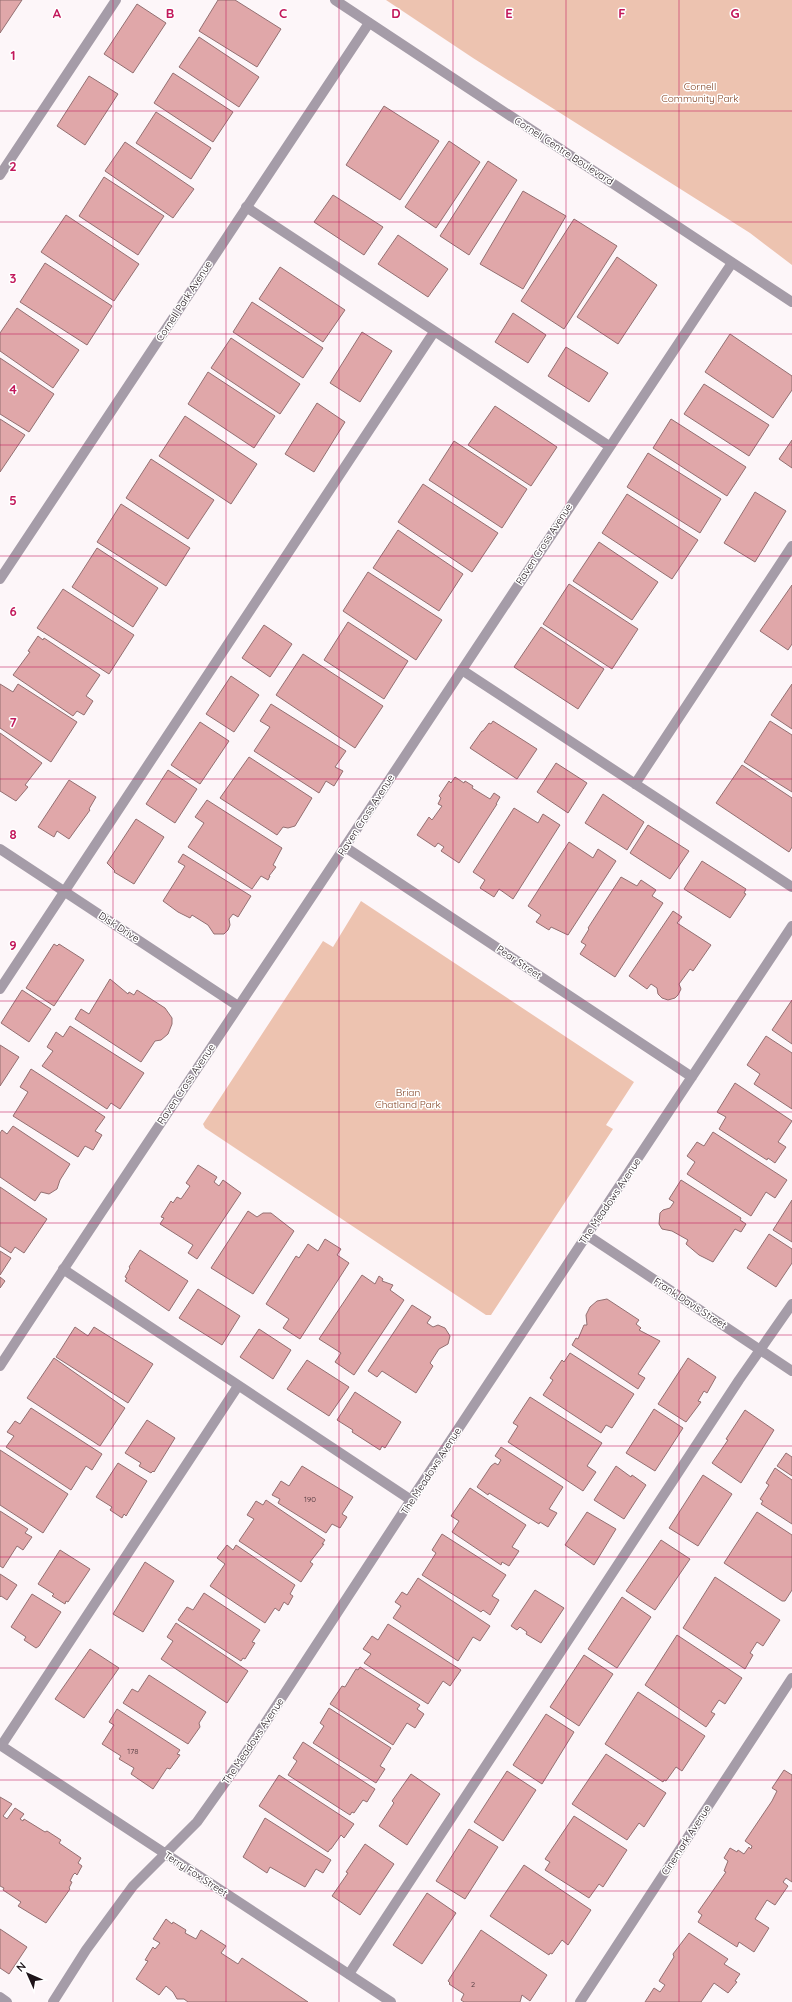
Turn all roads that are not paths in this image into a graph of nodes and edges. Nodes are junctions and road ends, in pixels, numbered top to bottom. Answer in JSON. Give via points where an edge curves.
{"nodes":[{"id":1,"x":116,"y":0,"type":"edge"},
{"id":2,"x":335,"y":0,"type":"edge"},
{"id":3,"x":369,"y":23,"type":"junction"},
{"id":4,"x":0,"y":175,"type":"edge"},
{"id":5,"x":246,"y":207,"type":"junction"},
{"id":6,"x":732,"y":262,"type":"junction"},
{"id":7,"x":792,"y":302,"type":"edge"},
{"id":8,"x":434,"y":332,"type":"junction"},
{"id":9,"x":609,"y":446,"type":"junction"},
{"id":10,"x":792,"y":546,"type":"edge"},
{"id":11,"x":0,"y":579,"type":"edge"},
{"id":12,"x":462,"y":670,"type":"junction"},
{"id":13,"x":635,"y":784,"type":"junction"},
{"id":14,"x":345,"y":847,"type":"junction"},
{"id":15,"x":0,"y":849,"type":"edge"},
{"id":16,"x":792,"y":887,"type":"edge"},
{"id":17,"x":65,"y":891,"type":"junction"},
{"id":18,"x":792,"y":926,"type":"edge"},
{"id":19,"x":0,"y":989,"type":"edge"},
{"id":20,"x":238,"y":1006,"type":"junction"},
{"id":21,"x":692,"y":1077,"type":"junction"},
{"id":22,"x":587,"y":1235,"type":"junction"},
{"id":23,"x":63,"y":1269,"type":"junction"},
{"id":24,"x":792,"y":1304,"type":"edge"},
{"id":25,"x":761,"y":1350,"type":"junction"},
{"id":26,"x":0,"y":1366,"type":"edge"},
{"id":27,"x":792,"y":1371,"type":"edge"},
{"id":28,"x":238,"y":1386,"type":"junction"},
{"id":29,"x":412,"y":1500,"type":"junction"},
{"id":30,"x":792,"y":1678,"type":"edge"},
{"id":31,"x":1,"y":1746,"type":"edge"},
{"id":32,"x":165,"y":1854,"type":"junction"},
{"id":33,"x":348,"y":1974,"type":"junction"},
{"id":34,"x":0,"y":1997,"type":"edge"},
{"id":35,"x":7,"y":2002,"type":"edge"},
{"id":36,"x":53,"y":2002,"type":"edge"},
{"id":37,"x":391,"y":2002,"type":"edge"},
{"id":38,"x":580,"y":2002,"type":"edge"}],
"edges":[{"from":1,"to":4,"type":"street"},
{"from":2,"to":3,"type":"street","name":"Cornell Centre Boulevard"},
{"from":3,"to":5,"type":"street","name":"Cornell Park Avenue"},
{"from":3,"to":6,"type":"street","name":"Cornell Centre Boulevard"},
{"from":5,"to":8,"type":"street"},
{"from":5,"to":11,"type":"street","name":"Cornell Park Avenue"},
{"from":6,"to":7,"type":"street","name":"Cornell Centre Boulevard"},
{"from":6,"to":9,"type":"street","name":"Raven Cross Avenue"},
{"from":8,"to":9,"type":"street"},
{"from":8,"to":17,"type":"street"},
{"from":9,"to":12,"type":"street","name":"Raven Cross Avenue"},
{"from":10,"to":13,"type":"street"},
{"from":12,"to":13,"type":"street"},
{"from":12,"to":14,"type":"street","name":"Raven Cross Avenue"},
{"from":13,"to":16,"type":"street"},
{"from":14,"to":20,"type":"street","name":"Raven Cross Avenue"},
{"from":14,"to":21,"type":"street","name":"Pear Street"},
{"from":15,"to":17,"type":"street","name":"Disk Drive"},
{"from":17,"to":19,"type":"street"},
{"from":17,"to":20,"type":"street","name":"Disk Drive"},
{"from":18,"to":21,"type":"street","name":"The Meadows Avenue"},
{"from":20,"to":23,"type":"street","name":"Raven Cross Avenue"},
{"from":21,"to":22,"type":"street","name":"The Meadows Avenue"},
{"from":22,"to":25,"type":"street","name":"Frank Davis Street"},
{"from":22,"to":29,"type":"street","name":"The Meadows Avenue"},
{"from":23,"to":26,"type":"street","name":"Raven Cross Avenue"},
{"from":23,"to":28,"type":"street"},
{"from":24,"to":25,"type":"street"},
{"from":25,"to":27,"type":"street","name":"Frank Davis Street"},
{"from":25,"to":33,"type":"street"},
{"from":28,"to":29,"type":"street"},
{"from":28,"to":31,"type":"street"},
{"from":29,"to":32,"type":"street","name":"The Meadows Avenue","via":[[241,1760],[197,1822]]},
{"from":30,"to":38,"type":"street","name":"Cinemark Avenue"},
{"from":31,"to":32,"type":"street","name":"Terry Fox Street"},
{"from":32,"to":33,"type":"street","name":"Terry Fox Street"},
{"from":32,"to":36,"type":"street","name":"The Meadows Avenue","via":[[133,1886],[86,1950]]},
{"from":33,"to":37,"type":"street","name":"Terry Fox Street"},
{"from":34,"to":35,"type":"street"}]}
